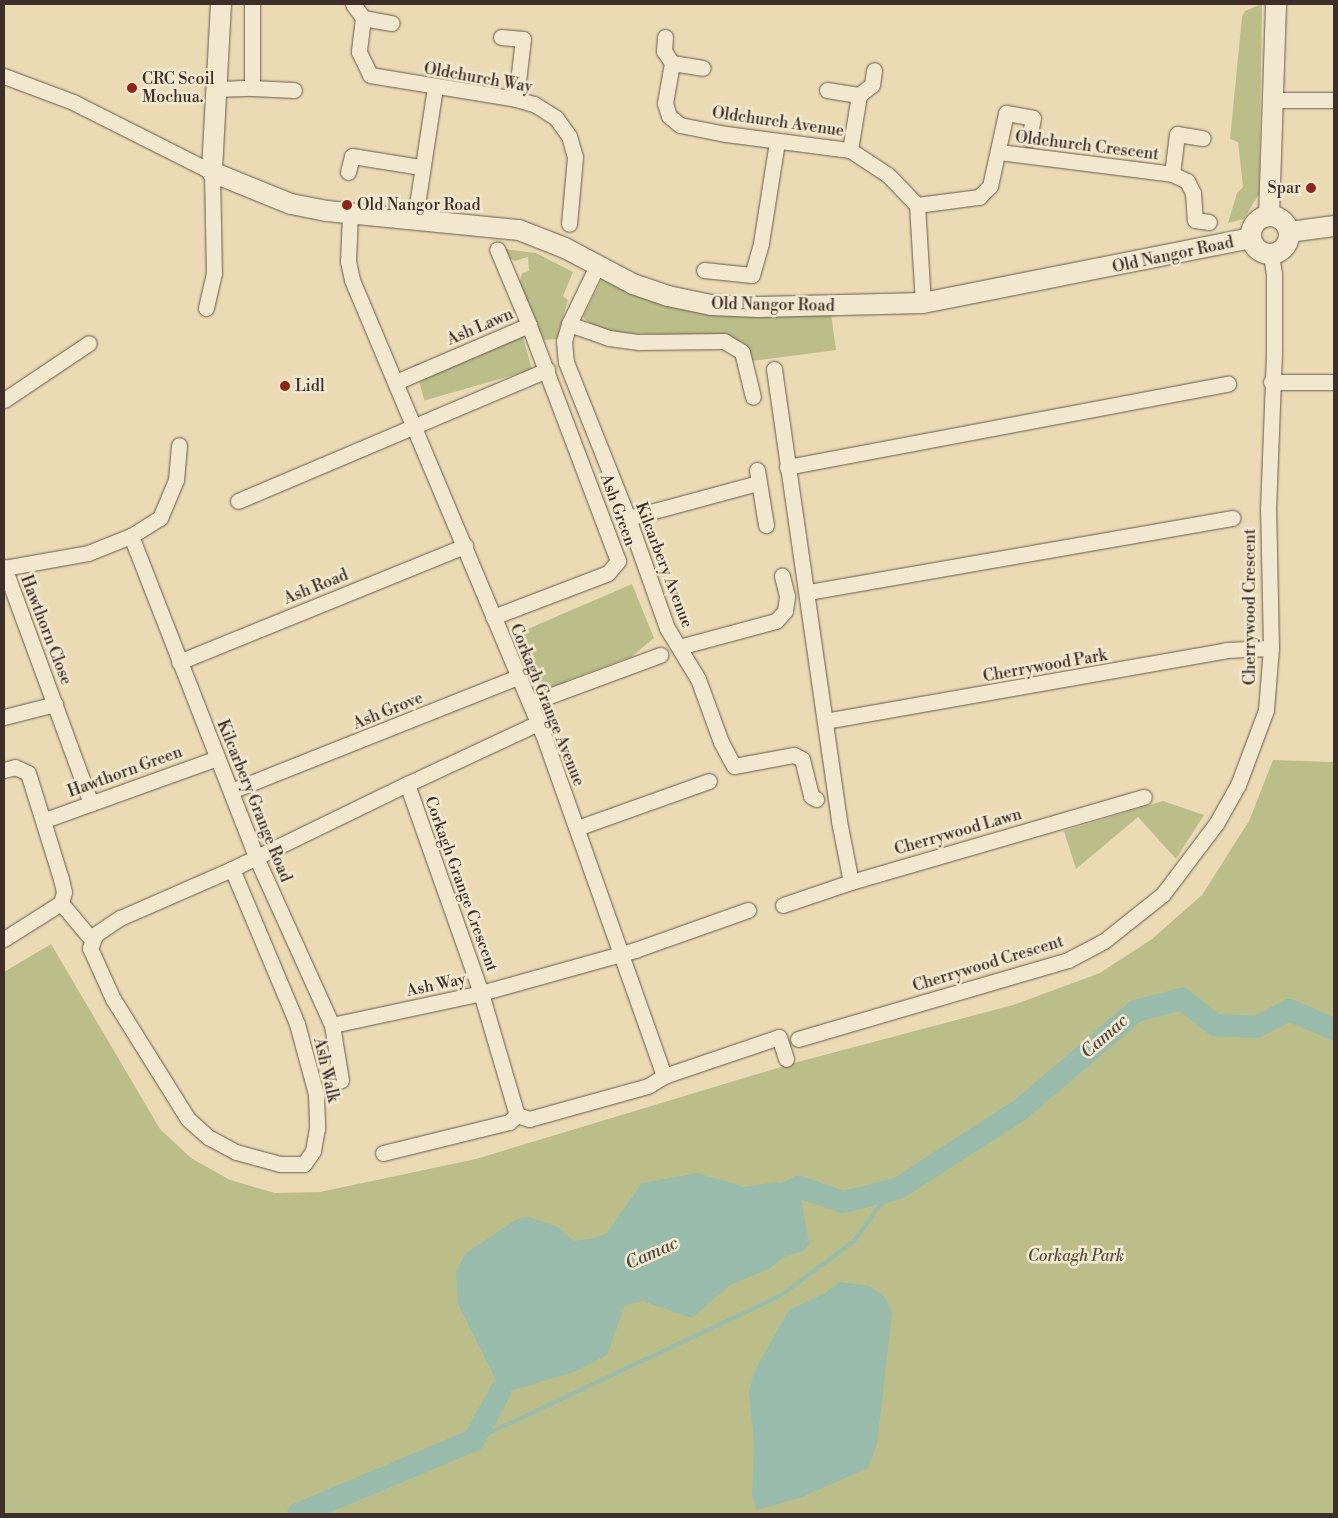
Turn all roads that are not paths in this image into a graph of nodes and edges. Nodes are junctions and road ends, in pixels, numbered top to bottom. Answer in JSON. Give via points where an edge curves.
{"nodes":[{"id":1,"x":221,"y":4,"type":"edge"},
{"id":2,"x":252,"y":4,"type":"edge"},
{"id":3,"x":353,"y":4,"type":"edge"},
{"id":4,"x":1276,"y":4,"type":"edge"},
{"id":5,"x":363,"y":18,"type":"junction"},
{"id":6,"x":392,"y":23,"type":"dead end"},
{"id":7,"x":501,"y":37,"type":"dead end"},
{"id":8,"x":665,"y":37,"type":"dead end"},
{"id":9,"x":672,"y":63,"type":"junction"},
{"id":10,"x":703,"y":68,"type":"dead end"},
{"id":11,"x":874,"y":70,"type":"dead end"},
{"id":12,"x":4,"y":76,"type":"edge"},
{"id":13,"x":252,"y":88,"type":"junction"},
{"id":14,"x":435,"y":88,"type":"junction"},
{"id":15,"x":216,"y":89,"type":"junction"},
{"id":16,"x":294,"y":90,"type":"dead end"},
{"id":17,"x":828,"y":90,"type":"dead end"},
{"id":18,"x":860,"y":95,"type":"junction"},
{"id":19,"x":516,"y":99,"type":"junction"},
{"id":20,"x":1275,"y":100,"type":"junction"},
{"id":21,"x":1334,"y":100,"type":"edge"},
{"id":22,"x":1202,"y":138,"type":"dead end"},
{"id":23,"x":1029,"y":139,"type":"dead end"},
{"id":24,"x":778,"y":142,"type":"junction"},
{"id":25,"x":850,"y":150,"type":"junction"},
{"id":26,"x":999,"y":152,"type":"junction"},
{"id":27,"x":422,"y":168,"type":"junction"},
{"id":28,"x":212,"y":172,"type":"junction"},
{"id":29,"x":348,"y":172,"type":"dead end"},
{"id":30,"x":1172,"y":174,"type":"junction"},
{"id":31,"x":917,"y":205,"type":"junction"},
{"id":32,"x":350,"y":214,"type":"junction"},
{"id":33,"x":1269,"y":216,"type":"junction"},
{"id":34,"x":414,"y":218,"type":"junction"},
{"id":35,"x":1209,"y":222,"type":"dead end"},
{"id":36,"x":569,"y":224,"type":"dead end"},
{"id":37,"x":1334,"y":226,"type":"edge"},
{"id":38,"x":1289,"y":232,"type":"junction"},
{"id":39,"x":1251,"y":238,"type":"junction"},
{"id":40,"x":497,"y":249,"type":"dead end"},
{"id":41,"x":1271,"y":255,"type":"junction"},
{"id":42,"x":597,"y":266,"type":"junction"},
{"id":43,"x":704,"y":270,"type":"dead end"},
{"id":44,"x":923,"y":304,"type":"junction"},
{"id":45,"x":206,"y":308,"type":"dead end"},
{"id":46,"x":530,"y":324,"type":"junction"},
{"id":47,"x":569,"y":324,"type":"junction"},
{"id":48,"x":89,"y":343,"type":"dead end"},
{"id":49,"x":774,"y":369,"type":"dead end"},
{"id":50,"x":547,"y":370,"type":"junction"},
{"id":51,"x":396,"y":382,"type":"junction"},
{"id":52,"x":1271,"y":382,"type":"junction"},
{"id":53,"x":1334,"y":382,"type":"edge"},
{"id":54,"x":1228,"y":384,"type":"dead end"},
{"id":55,"x":753,"y":397,"type":"dead end"},
{"id":56,"x":4,"y":400,"type":"edge"},
{"id":57,"x":415,"y":426,"type":"junction"},
{"id":58,"x":179,"y":445,"type":"dead end"},
{"id":59,"x":787,"y":467,"type":"junction"},
{"id":60,"x":238,"y":501,"type":"dead end"},
{"id":61,"x":628,"y":518,"type":"junction"},
{"id":62,"x":1233,"y":518,"type":"dead end"},
{"id":63,"x":766,"y":525,"type":"dead end"},
{"id":64,"x":132,"y":536,"type":"junction"},
{"id":65,"x":465,"y":546,"type":"junction"},
{"id":66,"x":4,"y":568,"type":"edge"},
{"id":67,"x":782,"y":576,"type":"dead end"},
{"id":68,"x":808,"y":592,"type":"junction"},
{"id":69,"x":493,"y":617,"type":"junction"},
{"id":70,"x":679,"y":647,"type":"junction"},
{"id":71,"x":1271,"y":648,"type":"junction"},
{"id":72,"x":660,"y":655,"type":"dead end"},
{"id":73,"x":180,"y":662,"type":"junction"},
{"id":74,"x":518,"y":677,"type":"junction"},
{"id":75,"x":530,"y":703,"type":"junction"},
{"id":76,"x":55,"y":704,"type":"junction"},
{"id":77,"x":4,"y":717,"type":"edge"},
{"id":78,"x":825,"y":721,"type":"junction"},
{"id":79,"x":538,"y":724,"type":"junction"},
{"id":80,"x":217,"y":758,"type":"junction"},
{"id":81,"x":4,"y":770,"type":"edge"},
{"id":82,"x":709,"y":780,"type":"dead end"},
{"id":83,"x":407,"y":784,"type":"junction"},
{"id":84,"x":231,"y":791,"type":"junction"},
{"id":85,"x":1144,"y":797,"type":"dead end"},
{"id":86,"x":816,"y":799,"type":"dead end"},
{"id":87,"x":91,"y":804,"type":"junction"},
{"id":88,"x":45,"y":820,"type":"junction"},
{"id":89,"x":577,"y":828,"type":"junction"},
{"id":90,"x":256,"y":857,"type":"junction"},
{"id":91,"x":232,"y":869,"type":"junction"},
{"id":92,"x":851,"y":882,"type":"junction"},
{"id":93,"x":61,"y":903,"type":"junction"},
{"id":94,"x":782,"y":905,"type":"dead end"},
{"id":95,"x":748,"y":910,"type":"dead end"},
{"id":96,"x":4,"y":939,"type":"edge"},
{"id":97,"x":92,"y":940,"type":"junction"},
{"id":98,"x":622,"y":952,"type":"junction"},
{"id":99,"x":481,"y":993,"type":"junction"},
{"id":100,"x":332,"y":1025,"type":"junction"},
{"id":101,"x":798,"y":1039,"type":"dead end"},
{"id":102,"x":786,"y":1059,"type":"dead end"},
{"id":103,"x":664,"y":1076,"type":"junction"},
{"id":104,"x":341,"y":1080,"type":"dead end"},
{"id":105,"x":517,"y":1115,"type":"junction"},
{"id":106,"x":383,"y":1153,"type":"dead end"}],
"edges":[{"from":1,"to":15,"type":"street"},
{"from":2,"to":13,"type":"street"},
{"from":3,"to":5,"type":"street"},
{"from":4,"to":20,"type":"street"},
{"from":5,"to":6,"type":"street"},
{"from":5,"to":14,"type":"street","name":"Oldchurch Way","via":[[359,52],[370,75]]},
{"from":7,"to":19,"type":"street","via":[[523,40]]},
{"from":8,"to":9,"type":"street","via":[[664,51]]},
{"from":9,"to":10,"type":"street"},
{"from":9,"to":24,"type":"street","name":"Oldchurch Avenue","via":[[665,103],[669,116],[680,125]]},
{"from":11,"to":18,"type":"street","via":[[872,85]]},
{"from":12,"to":28,"type":"street","name":"Old Nangor Road","via":[[73,102]]},
{"from":13,"to":15,"type":"street"},
{"from":13,"to":16,"type":"street"},
{"from":14,"to":19,"type":"street","name":"Oldchurch Way"},
{"from":14,"to":27,"type":"street"},
{"from":15,"to":28,"type":"street"},
{"from":17,"to":18,"type":"street"},
{"from":18,"to":25,"type":"street"},
{"from":19,"to":36,"type":"street","name":"Oldchurch Way","via":[[534,104],[556,118],[568,136],[576,157]]},
{"from":20,"to":21,"type":"street"},
{"from":20,"to":33,"type":"street"},
{"from":22,"to":30,"type":"street","name":"Oldchurch Crescent","via":[[1177,134]]},
{"from":23,"to":26,"type":"street","name":"Oldchurch Crescent","via":[[1033,118],[1006,113]]},
{"from":24,"to":25,"type":"street","name":"Oldchurch Avenue"},
{"from":24,"to":43,"type":"street","via":[[761,243],[752,275]]},
{"from":25,"to":31,"type":"street","name":"Oldchurch Avenue","via":[[888,175]]},
{"from":26,"to":30,"type":"street","name":"Oldchurch Crescent"},
{"from":26,"to":31,"type":"street","name":"Oldchurch Crescent","via":[[994,178],[979,197]]},
{"from":27,"to":29,"type":"street","via":[[352,156]]},
{"from":27,"to":34,"type":"street"},
{"from":28,"to":32,"type":"street","name":"Old Nangor Road","via":[[291,204]]},
{"from":28,"to":45,"type":"street","via":[[214,273]]},
{"from":30,"to":35,"type":"street","name":"Oldchurch Crescent","via":[[1187,181],[1193,192],[1195,220]]},
{"from":31,"to":44,"type":"street"},
{"from":32,"to":34,"type":"street","name":"Old Nangor Road"},
{"from":32,"to":51,"type":"street","name":"Corkagh Grange Avenue","via":[[349,270]]},
{"from":33,"to":38,"type":"street","via":[[1281,219]]},
{"from":33,"to":39,"type":"street","via":[[1254,224]]},
{"from":34,"to":42,"type":"street","name":"Old Nangor Road","via":[[519,230],[565,248]]},
{"from":37,"to":38,"type":"street"},
{"from":38,"to":41,"type":"street","via":[[1286,246]]},
{"from":39,"to":41,"type":"street","via":[[1260,251]]},
{"from":39,"to":44,"type":"street","name":"Old Nangor Road"},
{"from":40,"to":46,"type":"street","name":"Ash Lawn"},
{"from":41,"to":52,"type":"street","name":"Cherrywood Crescent","via":[[1274,274]]},
{"from":42,"to":44,"type":"street","name":"Old Nangor Road","via":[[633,284],[711,305],[796,308]]},
{"from":42,"to":47,"type":"street","name":"Kilcarbery Avenue"},
{"from":46,"to":50,"type":"street","name":"Ash Green"},
{"from":46,"to":51,"type":"street","name":"Ash Lawn"},
{"from":47,"to":55,"type":"street","via":[[610,338],[639,342],[724,341],[742,352]]},
{"from":47,"to":61,"type":"street","name":"Kilcarbery Avenue","via":[[564,341],[566,362]]},
{"from":48,"to":56,"type":"street"},
{"from":49,"to":59,"type":"street"},
{"from":50,"to":57,"type":"street"},
{"from":50,"to":69,"type":"street","name":"Ash Green","via":[[618,561],[608,573]]},
{"from":51,"to":57,"type":"street","name":"Corkagh Grange Avenue"},
{"from":52,"to":53,"type":"street"},
{"from":52,"to":71,"type":"street","name":"Cherrywood Crescent","via":[[1268,510]]},
{"from":54,"to":59,"type":"street"},
{"from":57,"to":60,"type":"street"},
{"from":57,"to":65,"type":"street","name":"Corkagh Grange Avenue"},
{"from":58,"to":64,"type":"street","via":[[176,480],[160,518]]},
{"from":59,"to":68,"type":"street"},
{"from":61,"to":63,"type":"street","via":[[758,476]]},
{"from":61,"to":70,"type":"street","name":"Kilcarbery Avenue","via":[[667,628]]},
{"from":62,"to":68,"type":"street"},
{"from":64,"to":66,"type":"street","via":[[88,553]]},
{"from":64,"to":73,"type":"street","name":"Kilcarbery Grange Road"},
{"from":65,"to":69,"type":"street","name":"Corkagh Grange Avenue"},
{"from":65,"to":73,"type":"street","name":"Ash Road"},
{"from":66,"to":76,"type":"street","name":"Hawthorn Close"},
{"from":67,"to":70,"type":"street","via":[[787,596],[785,611],[776,621]]},
{"from":68,"to":78,"type":"street"},
{"from":69,"to":74,"type":"street","name":"Corkagh Grange Avenue"},
{"from":70,"to":86,"type":"street","name":"Kilcarbery Avenue","via":[[698,679],[721,742],[734,766],[794,755],[802,759],[811,796]]},
{"from":71,"to":78,"type":"street","name":"Cherrywood Park","via":[[1226,650]]},
{"from":71,"to":101,"type":"street","name":"Cherrywood Crescent","via":[[1266,710],[1238,785],[1186,867],[1134,921],[1104,942],[1068,960]]},
{"from":72,"to":75,"type":"street"},
{"from":73,"to":80,"type":"street","name":"Kilcarbery Grange Road"},
{"from":74,"to":75,"type":"street","name":"Corkagh Grange Avenue"},
{"from":74,"to":84,"type":"street","name":"Ash Grove"},
{"from":75,"to":79,"type":"street","name":"Corkagh Grange Avenue"},
{"from":76,"to":77,"type":"street","name":"Hawthorn Close"},
{"from":76,"to":87,"type":"street","name":"Hawthorn Close"},
{"from":78,"to":92,"type":"street"},
{"from":79,"to":83,"type":"street","name":"Corkagh Grange Crescent"},
{"from":79,"to":89,"type":"street","name":"Corkagh Grange Avenue"},
{"from":80,"to":84,"type":"street","name":"Kilcarbery Grange Road"},
{"from":80,"to":87,"type":"street","name":"Hawthorn Green"},
{"from":81,"to":88,"type":"street","via":[[15,767],[28,773]]},
{"from":82,"to":89,"type":"street"},
{"from":83,"to":90,"type":"street"},
{"from":83,"to":99,"type":"street","name":"Corkagh Grange Crescent"},
{"from":84,"to":90,"type":"street","name":"Kilcarbery Grange Road"},
{"from":85,"to":92,"type":"street","name":"Cherrywood Lawn"},
{"from":87,"to":88,"type":"street","name":"Hawthorn Green"},
{"from":88,"to":93,"type":"street","via":[[64,892]]},
{"from":89,"to":98,"type":"street","name":"Corkagh Grange Avenue"},
{"from":90,"to":91,"type":"street"},
{"from":90,"to":100,"type":"street","name":"Kilcarbery Grange Road"},
{"from":91,"to":97,"type":"street","via":[[120,918]]},
{"from":91,"to":97,"type":"street","name":"Ash Walk","via":[[297,1024],[316,1094],[317,1128],[312,1151],[304,1164],[280,1164],[236,1152],[208,1136],[188,1119],[113,999],[90,948]]},
{"from":92,"to":94,"type":"street","name":"Cherrywood Lawn"},
{"from":93,"to":96,"type":"street"},
{"from":93,"to":97,"type":"street"},
{"from":95,"to":98,"type":"street","name":"Corkagh Grange Crescent"},
{"from":98,"to":99,"type":"street","name":"Corkagh Grange Crescent"},
{"from":98,"to":103,"type":"street","name":"Corkagh Grange Avenue"},
{"from":99,"to":100,"type":"street","name":"Ash Way"},
{"from":99,"to":105,"type":"street","name":"Ash Way"},
{"from":100,"to":104,"type":"street","name":"Kilcarbery Grange Road"},
{"from":102,"to":103,"type":"street","via":[[779,1037]]},
{"from":103,"to":105,"type":"street","via":[[648,1086],[529,1119]]},
{"from":105,"to":106,"type":"street","via":[[508,1122]]}]}
